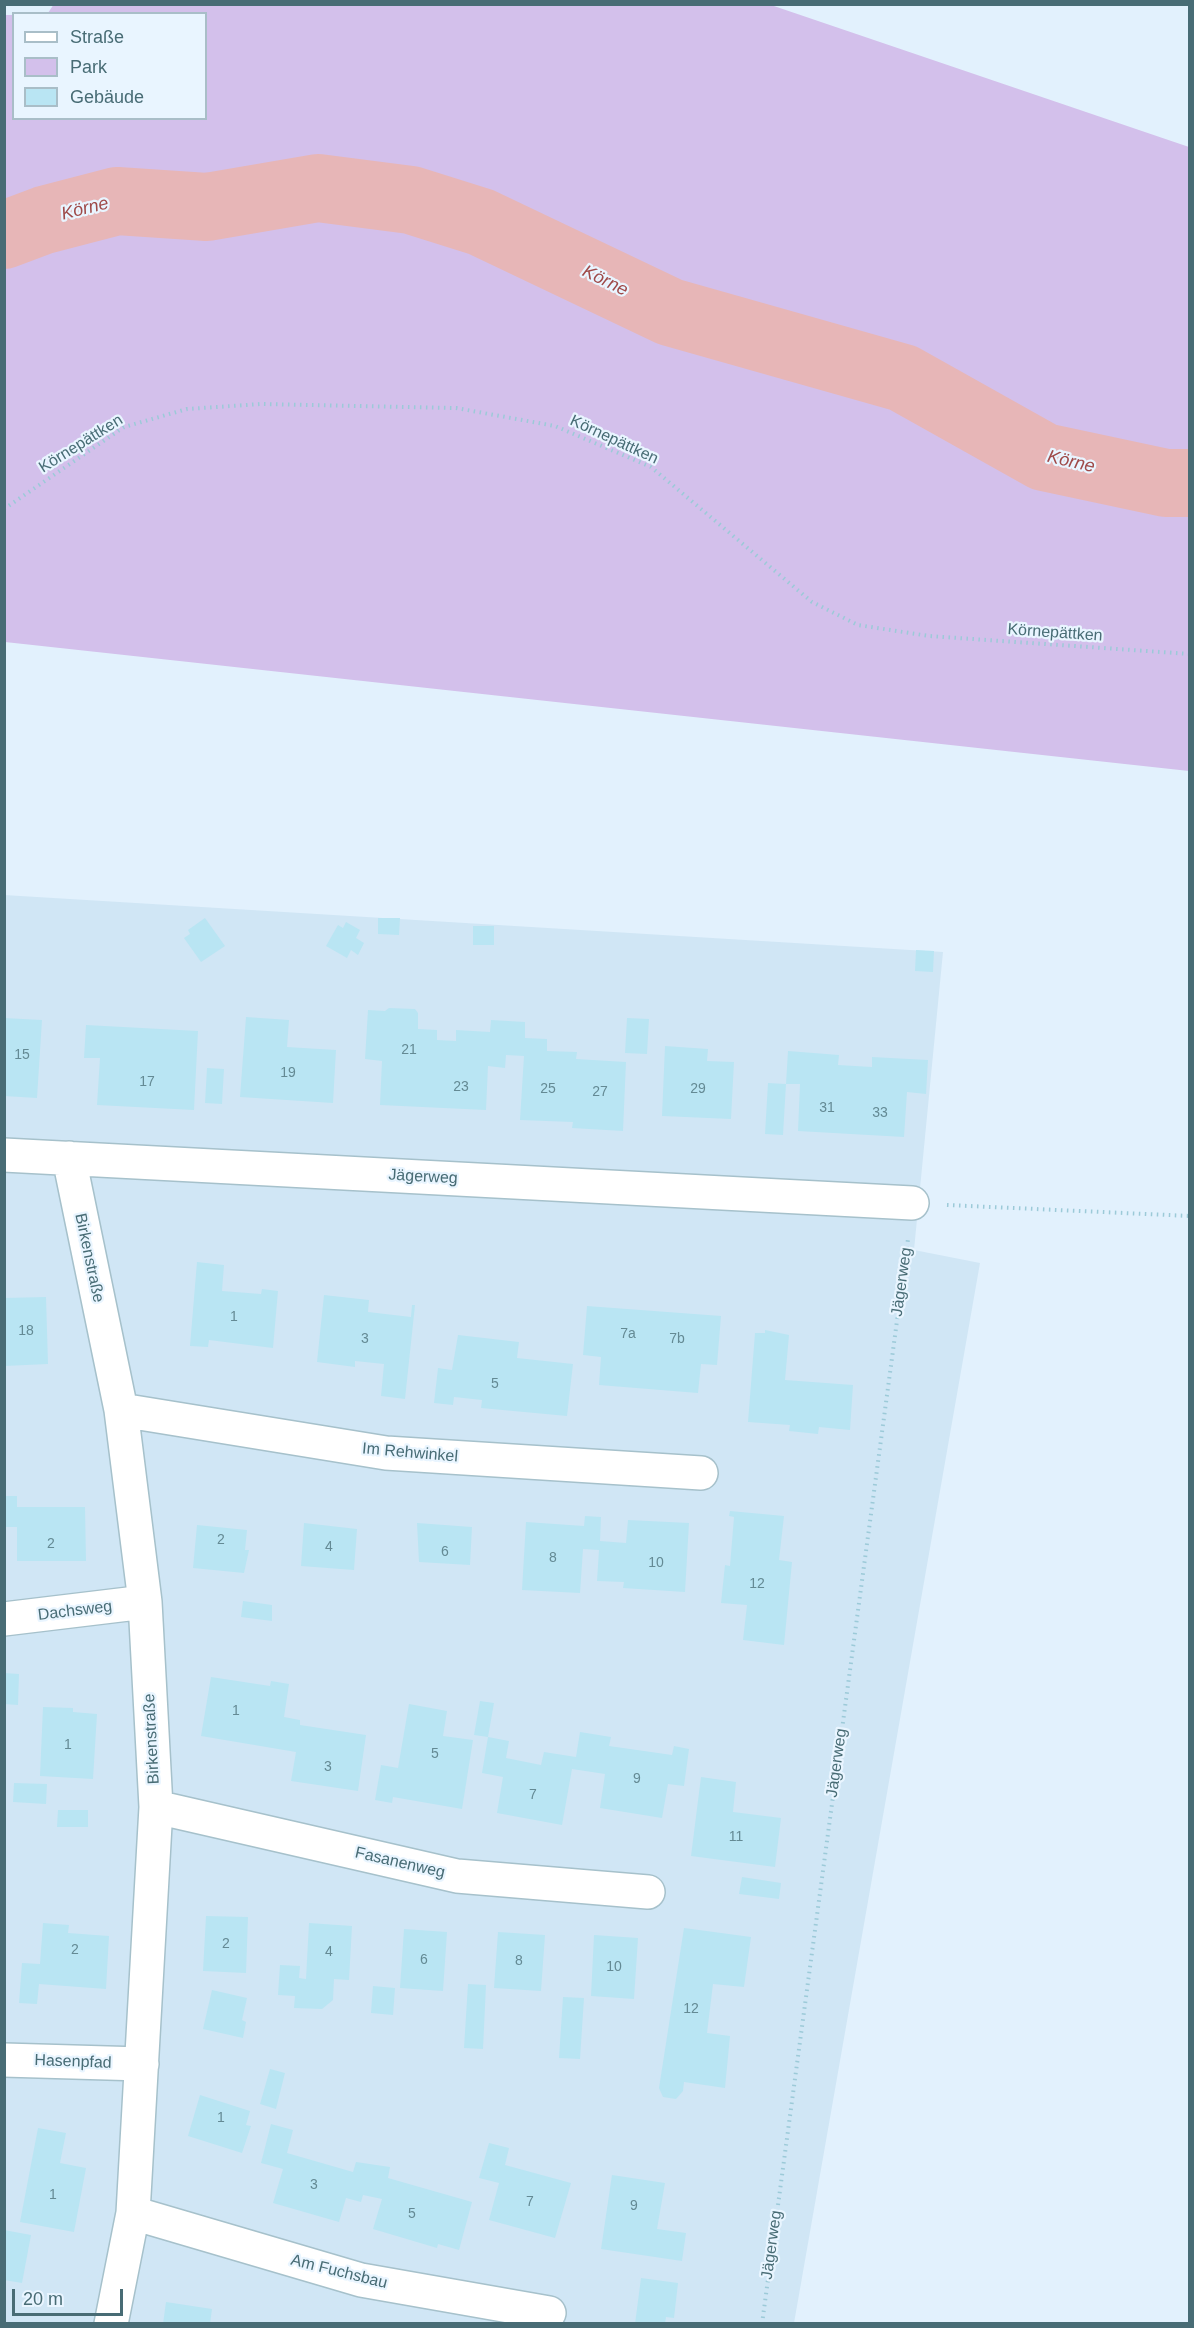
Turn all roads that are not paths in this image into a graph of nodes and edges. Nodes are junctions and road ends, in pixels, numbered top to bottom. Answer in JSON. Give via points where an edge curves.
{"nodes":[{"id":1,"x":4,"y":1155,"type":"edge"},
{"id":2,"x":69,"y":1158,"type":"junction"},
{"id":3,"x":912,"y":1203,"type":"road end"},
{"id":4,"x":121,"y":1410,"type":"junction"},
{"id":5,"x":701,"y":1473,"type":"dead end"},
{"id":6,"x":145,"y":1602,"type":"junction"},
{"id":7,"x":4,"y":1619,"type":"edge"},
{"id":8,"x":156,"y":1807,"type":"junction"},
{"id":9,"x":648,"y":1892,"type":"dead end"},
{"id":10,"x":4,"y":2060,"type":"edge"},
{"id":11,"x":142,"y":2064,"type":"junction"},
{"id":12,"x":133,"y":2213,"type":"junction"},
{"id":13,"x":549,"y":2313,"type":"dead end"},
{"id":14,"x":111,"y":2324,"type":"edge"}],
"edges":[{"from":1,"to":2,"type":"street","name":"Jägerweg"},
{"from":2,"to":3,"type":"street","name":"Jägerweg"},
{"from":2,"to":4,"type":"street","name":"Birkenstraße"},
{"from":4,"to":5,"type":"street","name":"Im Rehwinkel","via":[[386,1452]]},
{"from":4,"to":6,"type":"street","name":"Birkenstraße"},
{"from":6,"to":7,"type":"street","name":"Dachsweg"},
{"from":6,"to":8,"type":"street","name":"Birkenstraße"},
{"from":8,"to":9,"type":"street","name":"Fasanenweg","via":[[457,1876]]},
{"from":8,"to":11,"type":"street","name":"Birkenstraße"},
{"from":10,"to":11,"type":"street","name":"Hasenpfad"},
{"from":11,"to":12,"type":"street","name":"Birkenstraße"},
{"from":12,"to":13,"type":"street","name":"Am Fuchsbau","via":[[361,2280]]},
{"from":12,"to":14,"type":"street","name":"Birkenstraße"}]}
